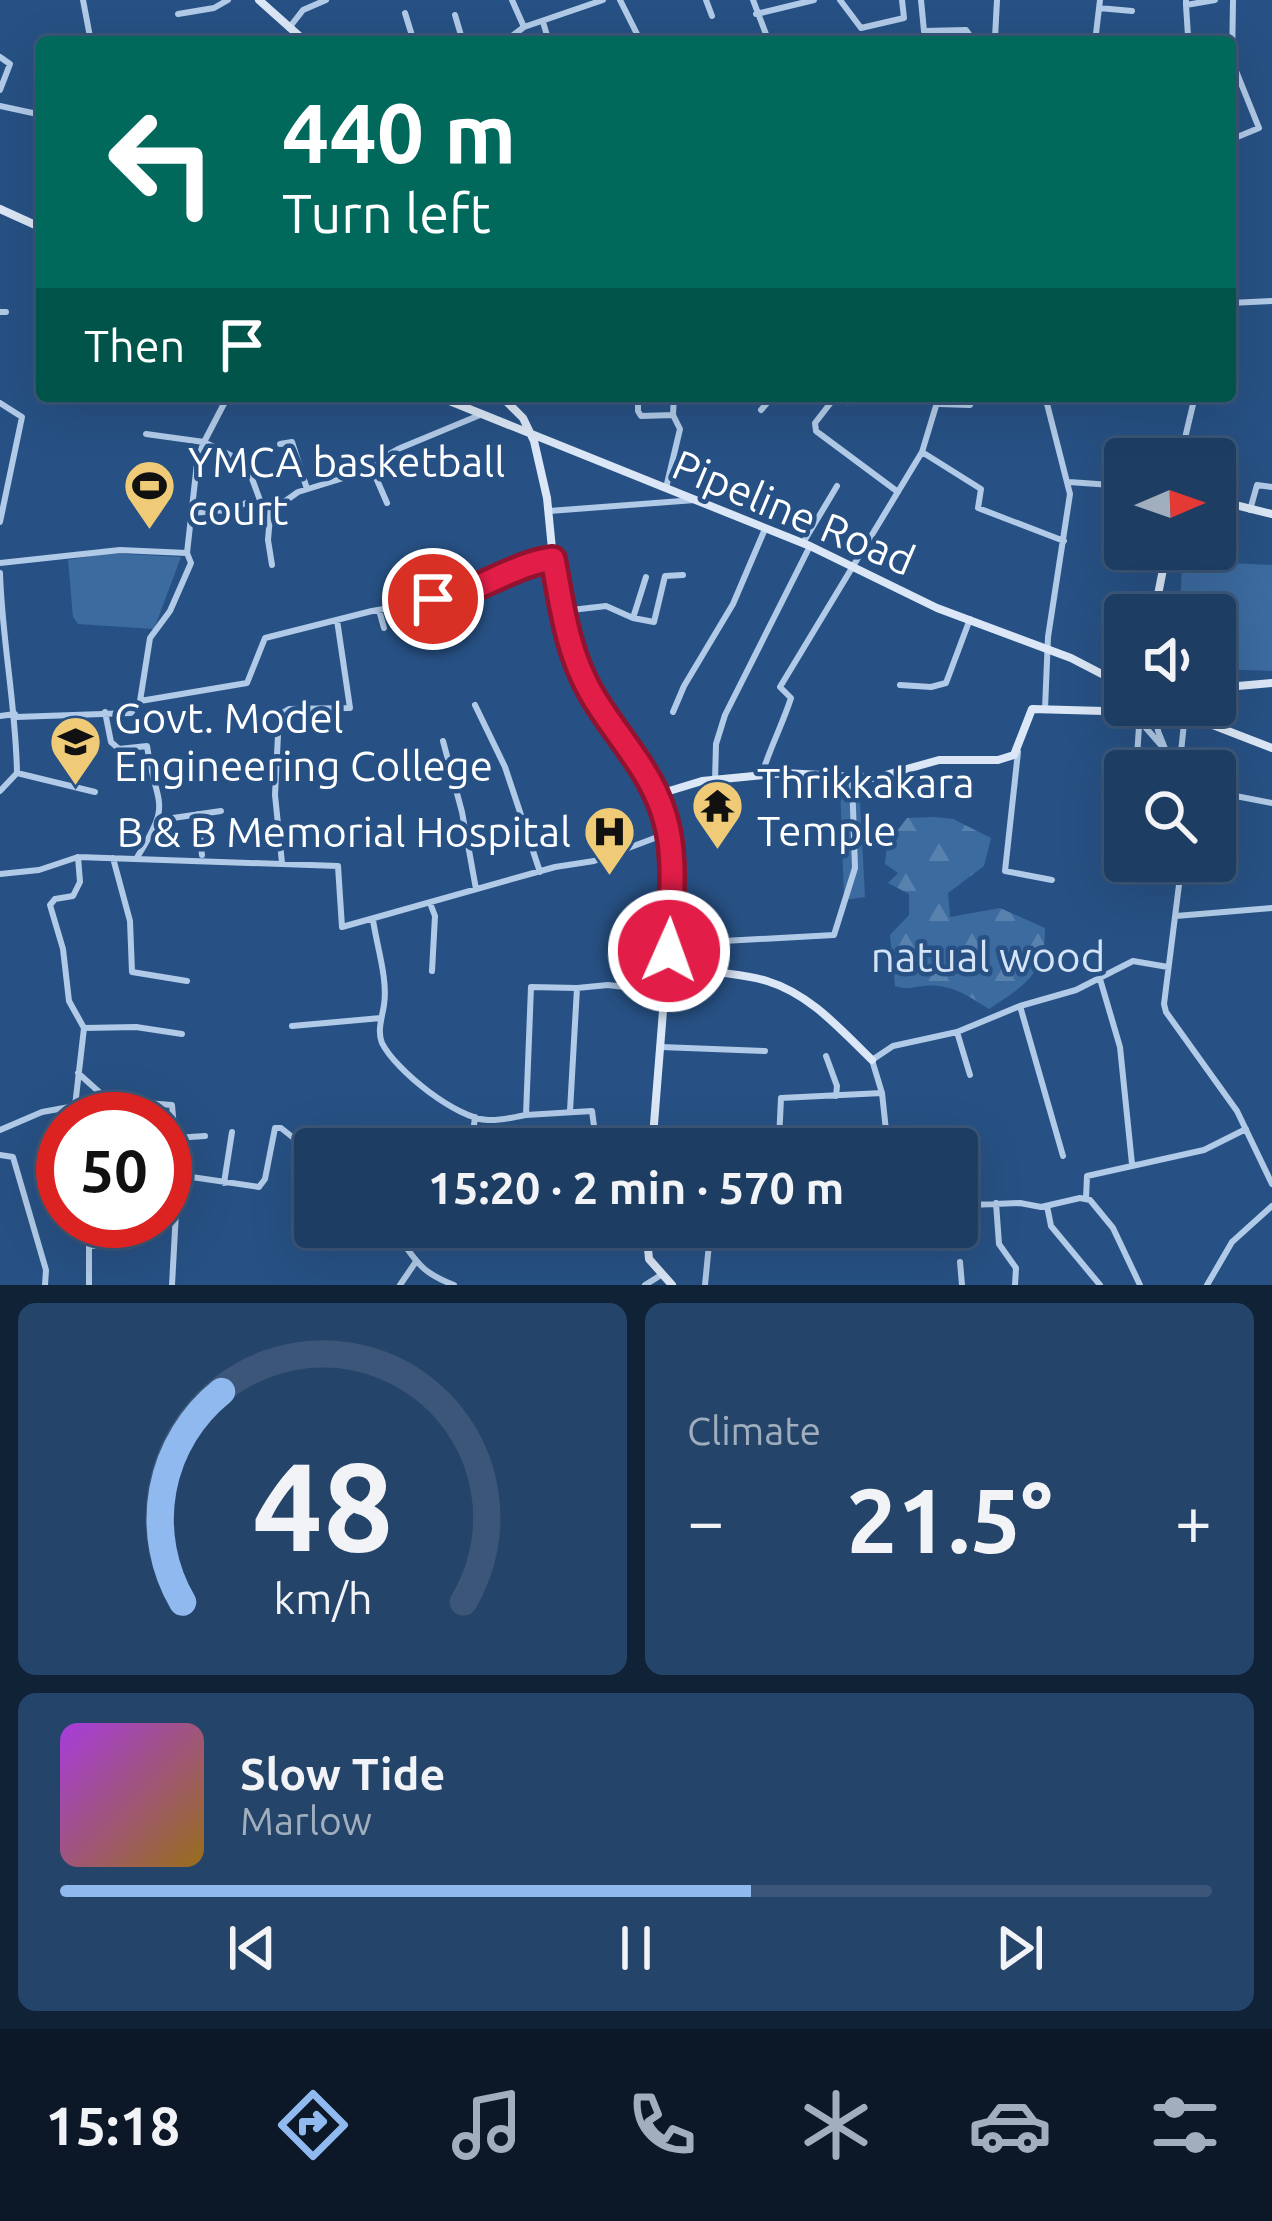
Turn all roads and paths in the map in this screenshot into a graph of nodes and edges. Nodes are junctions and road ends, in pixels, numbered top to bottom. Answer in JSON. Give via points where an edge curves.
{"nodes":[{"id":1,"x":83,"y":0,"type":"edge"},
{"id":2,"x":228,"y":0,"type":"edge"},
{"id":3,"x":260,"y":0,"type":"edge"},
{"id":4,"x":326,"y":0,"type":"edge"},
{"id":5,"x":512,"y":0,"type":"edge"},
{"id":6,"x":603,"y":0,"type":"edge"},
{"id":7,"x":620,"y":0,"type":"edge"},
{"id":8,"x":706,"y":0,"type":"edge"},
{"id":9,"x":753,"y":0,"type":"edge"},
{"id":10,"x":814,"y":0,"type":"edge"},
{"id":11,"x":840,"y":0,"type":"edge"},
{"id":12,"x":902,"y":0,"type":"edge"},
{"id":13,"x":921,"y":0,"type":"edge"},
{"id":14,"x":997,"y":0,"type":"edge"},
{"id":15,"x":1215,"y":0,"type":"edge"},
{"id":16,"x":1232,"y":0,"type":"edge"},
{"id":17,"x":1186,"y":3,"type":"edge"},
{"id":18,"x":1100,"y":4,"type":"edge"},
{"id":19,"x":1132,"y":11,"type":"dead end"},
{"id":20,"x":405,"y":13,"type":"dead end"},
{"id":21,"x":178,"y":14,"type":"dead end"},
{"id":22,"x":756,"y":14,"type":"junction"},
{"id":23,"x":455,"y":15,"type":"dead end"},
{"id":24,"x":712,"y":16,"type":"dead end"},
{"id":25,"x":543,"y":22,"type":"junction"},
{"id":26,"x":524,"y":27,"type":"junction"},
{"id":27,"x":289,"y":28,"type":"junction"},
{"id":28,"x":91,"y":36,"type":"edge"},
{"id":29,"x":299,"y":36,"type":"edge"},
{"id":30,"x":412,"y":36,"type":"edge"},
{"id":31,"x":461,"y":36,"type":"edge"},
{"id":32,"x":512,"y":36,"type":"edge"},
{"id":33,"x":547,"y":36,"type":"edge"},
{"id":34,"x":638,"y":36,"type":"edge"},
{"id":35,"x":766,"y":36,"type":"edge"},
{"id":36,"x":969,"y":36,"type":"edge"},
{"id":37,"x":995,"y":36,"type":"edge"},
{"id":38,"x":1096,"y":36,"type":"edge"},
{"id":39,"x":1188,"y":36,"type":"dead end"},
{"id":40,"x":1232,"y":36,"type":"edge"},
{"id":41,"x":0,"y":57,"type":"edge"},
{"id":42,"x":1236,"y":71,"type":"edge"},
{"id":43,"x":0,"y":90,"type":"edge"},
{"id":44,"x":0,"y":106,"type":"edge"},
{"id":45,"x":36,"y":115,"type":"edge"},
{"id":46,"x":1236,"y":138,"type":"edge"},
{"id":47,"x":0,"y":209,"type":"edge"},
{"id":48,"x":36,"y":225,"type":"edge"},
{"id":49,"x":1272,"y":301,"type":"edge"},
{"id":50,"x":1236,"y":303,"type":"edge"},
{"id":51,"x":225,"y":402,"type":"edge"},
{"id":52,"x":450,"y":402,"type":"edge"},
{"id":53,"x":509,"y":402,"type":"edge"},
{"id":54,"x":638,"y":402,"type":"edge"},
{"id":55,"x":674,"y":402,"type":"edge"},
{"id":56,"x":768,"y":402,"type":"edge"},
{"id":57,"x":831,"y":402,"type":"edge"},
{"id":58,"x":938,"y":402,"type":"edge"},
{"id":59,"x":1047,"y":402,"type":"edge"},
{"id":60,"x":1194,"y":402,"type":"edge"},
{"id":61,"x":0,"y":403,"type":"edge"},
{"id":62,"x":761,"y":410,"type":"dead end"},
{"id":63,"x":480,"y":415,"type":"junction"},
{"id":64,"x":673,"y":415,"type":"junction"},
{"id":65,"x":146,"y":434,"type":"dead end"},
{"id":66,"x":532,"y":435,"type":"junction"},
{"id":67,"x":1185,"y":438,"type":"edge"},
{"id":68,"x":204,"y":442,"type":"junction"},
{"id":69,"x":280,"y":444,"type":"dead end"},
{"id":70,"x":922,"y":452,"type":"junction"},
{"id":71,"x":241,"y":460,"type":"dead end"},
{"id":72,"x":371,"y":466,"type":"junction"},
{"id":73,"x":250,"y":473,"type":"dead end"},
{"id":74,"x":1069,"y":482,"type":"junction"},
{"id":75,"x":1104,"y":484,"type":"edge"},
{"id":76,"x":837,"y":486,"type":"dead end"},
{"id":77,"x":1272,"y":487,"type":"edge"},
{"id":78,"x":666,"y":488,"type":"junction"},
{"id":79,"x":307,"y":489,"type":"junction"},
{"id":80,"x":898,"y":492,"type":"junction"},
{"id":81,"x":695,"y":500,"type":"junction"},
{"id":82,"x":387,"y":503,"type":"dead end"},
{"id":83,"x":266,"y":504,"type":"junction"},
{"id":84,"x":1236,"y":506,"type":"edge"},
{"id":85,"x":1250,"y":510,"type":"junction"},
{"id":86,"x":549,"y":511,"type":"junction"},
{"id":87,"x":192,"y":513,"type":"junction"},
{"id":88,"x":1272,"y":514,"type":"edge"},
{"id":89,"x":0,"y":521,"type":"edge"},
{"id":90,"x":765,"y":529,"type":"junction"},
{"id":91,"x":1064,"y":541,"type":"junction"},
{"id":92,"x":807,"y":544,"type":"junction"},
{"id":93,"x":187,"y":554,"type":"junction"},
{"id":94,"x":553,"y":559,"type":"junction"},
{"id":95,"x":0,"y":563,"type":"edge"},
{"id":96,"x":415,"y":564,"type":"dead end"},
{"id":97,"x":272,"y":565,"type":"dead end"},
{"id":98,"x":854,"y":567,"type":"junction"},
{"id":99,"x":0,"y":573,"type":"edge"},
{"id":100,"x":683,"y":575,"type":"dead end"},
{"id":101,"x":646,"y":577,"type":"dead end"},
{"id":102,"x":433,"y":599,"type":"junction"},
{"id":103,"x":380,"y":610,"type":"junction"},
{"id":104,"x":563,"y":611,"type":"junction"},
{"id":105,"x":633,"y":618,"type":"junction"},
{"id":106,"x":970,"y":619,"type":"junction"},
{"id":107,"x":337,"y":620,"type":"junction"},
{"id":108,"x":383,"y":628,"type":"dead end"},
{"id":109,"x":1047,"y":649,"type":"junction"},
{"id":110,"x":1104,"y":676,"type":"edge"},
{"id":111,"x":1272,"y":683,"type":"edge"},
{"id":112,"x":900,"y":686,"type":"dead end"},
{"id":113,"x":1236,"y":686,"type":"edge"},
{"id":114,"x":140,"y":701,"type":"junction"},
{"id":115,"x":475,"y":705,"type":"dead end"},
{"id":116,"x":1045,"y":709,"type":"junction"},
{"id":117,"x":105,"y":712,"type":"junction"},
{"id":118,"x":673,"y":712,"type":"dead end"},
{"id":119,"x":1104,"y":713,"type":"edge"},
{"id":120,"x":0,"y":714,"type":"edge"},
{"id":121,"x":15,"y":714,"type":"junction"},
{"id":122,"x":1147,"y":726,"type":"edge"},
{"id":123,"x":1160,"y":726,"type":"edge"},
{"id":124,"x":1216,"y":726,"type":"edge"},
{"id":125,"x":1019,"y":736,"type":"junction"},
{"id":126,"x":443,"y":741,"type":"dead end"},
{"id":127,"x":1272,"y":748,"type":"edge"},
{"id":128,"x":1165,"y":750,"type":"joint"},
{"id":129,"x":17,"y":773,"type":"junction"},
{"id":130,"x":760,"y":777,"type":"junction"},
{"id":131,"x":852,"y":777,"type":"junction"},
{"id":132,"x":715,"y":781,"type":"junction"},
{"id":133,"x":0,"y":791,"type":"edge"},
{"id":134,"x":95,"y":792,"type":"dead end"},
{"id":135,"x":656,"y":795,"type":"junction"},
{"id":136,"x":1236,"y":796,"type":"edge"},
{"id":137,"x":1272,"y":803,"type":"edge"},
{"id":138,"x":221,"y":811,"type":"dead end"},
{"id":139,"x":198,"y":814,"type":"junction"},
{"id":140,"x":159,"y":820,"type":"junction"},
{"id":141,"x":668,"y":833,"type":"junction"},
{"id":142,"x":202,"y":855,"type":"dead end"},
{"id":143,"x":78,"y":857,"type":"junction"},
{"id":144,"x":112,"y":858,"type":"junction"},
{"id":145,"x":136,"y":859,"type":"junction"},
{"id":146,"x":282,"y":863,"type":"junction"},
{"id":147,"x":540,"y":872,"type":"junction"},
{"id":148,"x":0,"y":874,"type":"edge"},
{"id":149,"x":1052,"y":880,"type":"dead end"},
{"id":150,"x":1180,"y":882,"type":"edge"},
{"id":151,"x":476,"y":889,"type":"junction"},
{"id":152,"x":430,"y":903,"type":"junction"},
{"id":153,"x":1272,"y":908,"type":"edge"},
{"id":154,"x":1176,"y":916,"type":"junction"},
{"id":155,"x":373,"y":920,"type":"junction"},
{"id":156,"x":669,"y":948,"type":"junction"},
{"id":157,"x":1168,"y":967,"type":"junction"},
{"id":158,"x":432,"y":971,"type":"dead end"},
{"id":159,"x":1100,"y":978,"type":"junction"},
{"id":160,"x":188,"y":981,"type":"dead end"},
{"id":161,"x":577,"y":988,"type":"junction"},
{"id":162,"x":666,"y":992,"type":"junction"},
{"id":163,"x":1020,"y":1006,"type":"junction"},
{"id":164,"x":381,"y":1018,"type":"junction"},
{"id":165,"x":292,"y":1026,"type":"dead end"},
{"id":166,"x":84,"y":1028,"type":"junction"},
{"id":167,"x":957,"y":1032,"type":"junction"},
{"id":168,"x":182,"y":1034,"type":"dead end"},
{"id":169,"x":661,"y":1047,"type":"junction"},
{"id":170,"x":765,"y":1051,"type":"dead end"},
{"id":171,"x":826,"y":1056,"type":"dead end"},
{"id":172,"x":872,"y":1060,"type":"junction"},
{"id":173,"x":78,"y":1073,"type":"junction"},
{"id":174,"x":970,"y":1076,"type":"dead end"},
{"id":175,"x":76,"y":1092,"type":"edge"},
{"id":176,"x":99,"y":1092,"type":"edge"},
{"id":177,"x":882,"y":1093,"type":"junction"},
{"id":178,"x":836,"y":1096,"type":"junction"},
{"id":179,"x":570,"y":1112,"type":"junction"},
{"id":180,"x":36,"y":1115,"type":"edge"},
{"id":181,"x":526,"y":1115,"type":"junction"},
{"id":182,"x":475,"y":1117,"type":"junction"},
{"id":183,"x":474,"y":1128,"type":"edge"},
{"id":184,"x":594,"y":1128,"type":"edge"},
{"id":185,"x":654,"y":1128,"type":"edge"},
{"id":186,"x":778,"y":1128,"type":"edge"},
{"id":187,"x":883,"y":1128,"type":"edge"},
{"id":188,"x":1246,"y":1129,"type":"junction"},
{"id":189,"x":0,"y":1130,"type":"edge"},
{"id":190,"x":232,"y":1132,"type":"dead end"},
{"id":191,"x":205,"y":1136,"type":"dead end"},
{"id":192,"x":192,"y":1137,"type":"edge"},
{"id":193,"x":294,"y":1141,"type":"edge"},
{"id":194,"x":0,"y":1155,"type":"edge"},
{"id":195,"x":1063,"y":1156,"type":"dead end"},
{"id":196,"x":1132,"y":1164,"type":"junction"},
{"id":197,"x":192,"y":1177,"type":"edge"},
{"id":198,"x":224,"y":1183,"type":"junction"},
{"id":199,"x":1272,"y":1184,"type":"edge"},
{"id":200,"x":1086,"y":1199,"type":"junction"},
{"id":201,"x":996,"y":1203,"type":"junction"},
{"id":202,"x":978,"y":1204,"type":"edge"},
{"id":203,"x":1046,"y":1206,"type":"junction"},
{"id":204,"x":1272,"y":1206,"type":"edge"},
{"id":205,"x":91,"y":1248,"type":"edge"},
{"id":206,"x":174,"y":1248,"type":"edge"},
{"id":207,"x":405,"y":1248,"type":"edge"},
{"id":208,"x":647,"y":1248,"type":"edge"},
{"id":209,"x":709,"y":1248,"type":"edge"},
{"id":210,"x":960,"y":1262,"type":"dead end"},
{"id":211,"x":416,"y":1263,"type":"junction"},
{"id":212,"x":661,"y":1275,"type":"junction"},
{"id":213,"x":45,"y":1285,"type":"edge"},
{"id":214,"x":89,"y":1285,"type":"edge"},
{"id":215,"x":172,"y":1285,"type":"edge"},
{"id":216,"x":400,"y":1285,"type":"edge"},
{"id":217,"x":454,"y":1285,"type":"edge"},
{"id":218,"x":645,"y":1285,"type":"edge"},
{"id":219,"x":671,"y":1285,"type":"edge"},
{"id":220,"x":705,"y":1285,"type":"edge"},
{"id":221,"x":962,"y":1285,"type":"edge"},
{"id":222,"x":1015,"y":1285,"type":"edge"},
{"id":223,"x":1100,"y":1285,"type":"edge"},
{"id":224,"x":1140,"y":1285,"type":"edge"},
{"id":225,"x":1207,"y":1285,"type":"edge"}],
"edges":[{"from":1,"to":28,"type":"street"},
{"from":2,"to":21,"type":"street"},
{"from":3,"to":27,"type":"street"},
{"from":4,"to":27,"type":"street"},
{"from":5,"to":26,"type":"street"},
{"from":6,"to":25,"type":"street"},
{"from":7,"to":34,"type":"street"},
{"from":8,"to":24,"type":"street"},
{"from":9,"to":22,"type":"street"},
{"from":10,"to":22,"type":"street"},
{"from":11,"to":12,"type":"street","via":[[861,28],[904,18]]},
{"from":13,"to":36,"type":"street","via":[[924,32]]},
{"from":14,"to":37,"type":"street"},
{"from":15,"to":17,"type":"street"},
{"from":16,"to":40,"type":"street"},
{"from":17,"to":39,"type":"street"},
{"from":18,"to":19,"type":"street"},
{"from":18,"to":38,"type":"street"},
{"from":20,"to":30,"type":"street"},
{"from":22,"to":35,"type":"street"},
{"from":23,"to":31,"type":"street"},
{"from":25,"to":26,"type":"street"},
{"from":25,"to":33,"type":"street"},
{"from":26,"to":32,"type":"street"},
{"from":27,"to":29,"type":"street"},
{"from":41,"to":43,"type":"street","via":[[10,64]]},
{"from":42,"to":46,"type":"street","via":[[1259,128]]},
{"from":44,"to":45,"type":"street"},
{"from":47,"to":48,"type":"street"},
{"from":49,"to":50,"type":"street"},
{"from":51,"to":68,"type":"street"},
{"from":52,"to":63,"type":"street","name":"Pipeline Road"},
{"from":53,"to":66,"type":"street"},
{"from":54,"to":64,"type":"street","via":[[641,416]]},
{"from":55,"to":64,"type":"street"},
{"from":56,"to":62,"type":"street"},
{"from":57,"to":80,"type":"street","via":[[816,431]]},
{"from":58,"to":70,"type":"street"},
{"from":59,"to":74,"type":"street"},
{"from":60,"to":67,"type":"street"},
{"from":61,"to":89,"type":"street","via":[[22,417]]},
{"from":63,"to":66,"type":"street","name":"Pipeline Road"},
{"from":63,"to":72,"type":"street"},
{"from":64,"to":78,"type":"street","via":[[680,429]]},
{"from":65,"to":68,"type":"street"},
{"from":66,"to":78,"type":"street","name":"Pipeline Road"},
{"from":66,"to":86,"type":"street"},
{"from":68,"to":71,"type":"street"},
{"from":68,"to":87,"type":"street"},
{"from":69,"to":79,"type":"street","via":[[292,442]]},
{"from":70,"to":80,"type":"street"},
{"from":70,"to":91,"type":"street","via":[[981,489],[978,508]]},
{"from":72,"to":79,"type":"street"},
{"from":72,"to":82,"type":"street"},
{"from":73,"to":83,"type":"street"},
{"from":74,"to":75,"type":"street"},
{"from":74,"to":91,"type":"street"},
{"from":76,"to":92,"type":"street"},
{"from":77,"to":85,"type":"street","via":[[1257,484]]},
{"from":78,"to":81,"type":"street","name":"Pipeline Road"},
{"from":79,"to":83,"type":"street"},
{"from":80,"to":98,"type":"street"},
{"from":81,"to":86,"type":"street"},
{"from":81,"to":90,"type":"street","name":"Pipeline Road"},
{"from":83,"to":87,"type":"street"},
{"from":83,"to":97,"type":"street"},
{"from":84,"to":85,"type":"street"},
{"from":85,"to":88,"type":"street"},
{"from":86,"to":94,"type":"street"},
{"from":87,"to":93,"type":"street"},
{"from":90,"to":92,"type":"street","name":"Pipeline Road"},
{"from":90,"to":118,"type":"street"},
{"from":91,"to":109,"type":"street"},
{"from":92,"to":98,"type":"street","name":"Pipeline Road"},
{"from":92,"to":132,"type":"street","via":[[725,715]]},
{"from":93,"to":95,"type":"street","via":[[120,550]]},
{"from":93,"to":114,"type":"street","via":[[184,579],[150,638]]},
{"from":94,"to":102,"type":"street"},
{"from":94,"to":104,"type":"street"},
{"from":96,"to":102,"type":"street"},
{"from":98,"to":106,"type":"street","name":"Pipeline Road"},
{"from":98,"to":130,"type":"street","via":[[780,687],[790,704]]},
{"from":99,"to":121,"type":"street"},
{"from":100,"to":105,"type":"street","via":[[665,576],[654,622]]},
{"from":101,"to":105,"type":"street"},
{"from":102,"to":103,"type":"street"},
{"from":103,"to":107,"type":"street"},
{"from":103,"to":108,"type":"street"},
{"from":104,"to":105,"type":"street","via":[[607,606]]},
{"from":104,"to":135,"type":"street","via":[[575,663]]},
{"from":106,"to":109,"type":"street","name":"Pipeline Road"},
{"from":106,"to":112,"type":"street","via":[[946,683]]},
{"from":107,"to":114,"type":"street","via":[[265,638],[247,683]]},
{"from":107,"to":146,"type":"street","via":[[350,708],[279,715]]},
{"from":109,"to":110,"type":"street","name":"Pipeline Road"},
{"from":109,"to":116,"type":"street"},
{"from":111,"to":113,"type":"street"},
{"from":114,"to":117,"type":"street","via":[[131,713]]},
{"from":115,"to":147,"type":"street","via":[[506,767]]},
{"from":116,"to":119,"type":"street"},
{"from":116,"to":125,"type":"street","via":[[1032,710]]},
{"from":117,"to":121,"type":"street"},
{"from":117,"to":140,"type":"street","via":[[119,749],[147,746]]},
{"from":120,"to":121,"type":"street"},
{"from":121,"to":129,"type":"street"},
{"from":122,"to":128,"type":"street"},
{"from":123,"to":128,"type":"street"},
{"from":124,"to":127,"type":"street"},
{"from":125,"to":131,"type":"street","via":[[1014,755],[998,760],[939,760]]},
{"from":125,"to":149,"type":"street","via":[[1005,871]]},
{"from":126,"to":151,"type":"street"},
{"from":129,"to":133,"type":"street"},
{"from":129,"to":134,"type":"street"},
{"from":130,"to":131,"type":"street"},
{"from":130,"to":132,"type":"street"},
{"from":131,"to":156,"type":"street","via":[[855,868],[834,935]]},
{"from":132,"to":135,"type":"street"},
{"from":135,"to":141,"type":"street"},
{"from":136,"to":137,"type":"street"},
{"from":138,"to":139,"type":"street"},
{"from":139,"to":140,"type":"street"},
{"from":139,"to":142,"type":"street"},
{"from":140,"to":145,"type":"street"},
{"from":141,"to":147,"type":"street"},
{"from":141,"to":156,"type":"street"},
{"from":143,"to":144,"type":"street"},
{"from":143,"to":148,"type":"street"},
{"from":143,"to":166,"type":"street","via":[[77,891],[50,905],[68,1001]]},
{"from":144,"to":145,"type":"street"},
{"from":144,"to":160,"type":"street","via":[[130,922],[132,971]]},
{"from":145,"to":146,"type":"street"},
{"from":146,"to":155,"type":"street","via":[[338,866],[342,927]]},
{"from":147,"to":151,"type":"street"},
{"from":150,"to":154,"type":"street"},
{"from":151,"to":152,"type":"street"},
{"from":152,"to":155,"type":"street"},
{"from":152,"to":158,"type":"street"},
{"from":153,"to":154,"type":"street"},
{"from":154,"to":157,"type":"street"},
{"from":155,"to":164,"type":"street"},
{"from":156,"to":162,"type":"street"},
{"from":156,"to":172,"type":"street","via":[[706,973],[768,981],[798,996]]},
{"from":157,"to":159,"type":"street","via":[[1133,961]]},
{"from":157,"to":188,"type":"street","via":[[1166,1012]]},
{"from":159,"to":163,"type":"street"},
{"from":159,"to":196,"type":"street","via":[[1120,1047]]},
{"from":161,"to":162,"type":"street"},
{"from":161,"to":179,"type":"street"},
{"from":161,"to":181,"type":"street","via":[[531,987]]},
{"from":162,"to":169,"type":"street"},
{"from":163,"to":167,"type":"street"},
{"from":163,"to":195,"type":"street"},
{"from":164,"to":165,"type":"street"},
{"from":164,"to":182,"type":"street","via":[[382,1042],[394,1057],[426,1089]]},
{"from":166,"to":168,"type":"street"},
{"from":166,"to":173,"type":"street"},
{"from":167,"to":172,"type":"street","via":[[892,1046]]},
{"from":167,"to":174,"type":"street"},
{"from":169,"to":170,"type":"street"},
{"from":169,"to":185,"type":"street"},
{"from":171,"to":178,"type":"street"},
{"from":172,"to":177,"type":"street"},
{"from":173,"to":175,"type":"street"},
{"from":173,"to":176,"type":"street"},
{"from":177,"to":178,"type":"street"},
{"from":177,"to":187,"type":"street"},
{"from":178,"to":186,"type":"street","via":[[781,1098]]},
{"from":179,"to":181,"type":"street"},
{"from":179,"to":184,"type":"street","via":[[592,1111]]},
{"from":180,"to":189,"type":"street"},
{"from":181,"to":182,"type":"street"},
{"from":182,"to":183,"type":"street"},
{"from":188,"to":196,"type":"street","via":[[1204,1150]]},
{"from":188,"to":199,"type":"street"},
{"from":190,"to":198,"type":"street"},
{"from":191,"to":192,"type":"street"},
{"from":193,"to":198,"type":"street","via":[[275,1128],[262,1185]]},
{"from":194,"to":213,"type":"street","via":[[13,1157],[21,1179]]},
{"from":196,"to":200,"type":"street","via":[[1087,1177]]},
{"from":197,"to":198,"type":"street"},
{"from":200,"to":203,"type":"street"},
{"from":200,"to":224,"type":"street","via":[[1113,1228]]},
{"from":201,"to":202,"type":"street"},
{"from":201,"to":203,"type":"street"},
{"from":201,"to":222,"type":"street","via":[[999,1244],[1016,1268]]},
{"from":203,"to":223,"type":"street","via":[[1051,1226]]},
{"from":204,"to":225,"type":"street","via":[[1232,1242]]},
{"from":205,"to":214,"type":"street"},
{"from":206,"to":215,"type":"street"},
{"from":207,"to":211,"type":"street"},
{"from":208,"to":212,"type":"street"},
{"from":209,"to":220,"type":"street"},
{"from":210,"to":221,"type":"street"},
{"from":211,"to":216,"type":"street"},
{"from":211,"to":217,"type":"street"},
{"from":212,"to":218,"type":"street"},
{"from":212,"to":219,"type":"street"}]}
